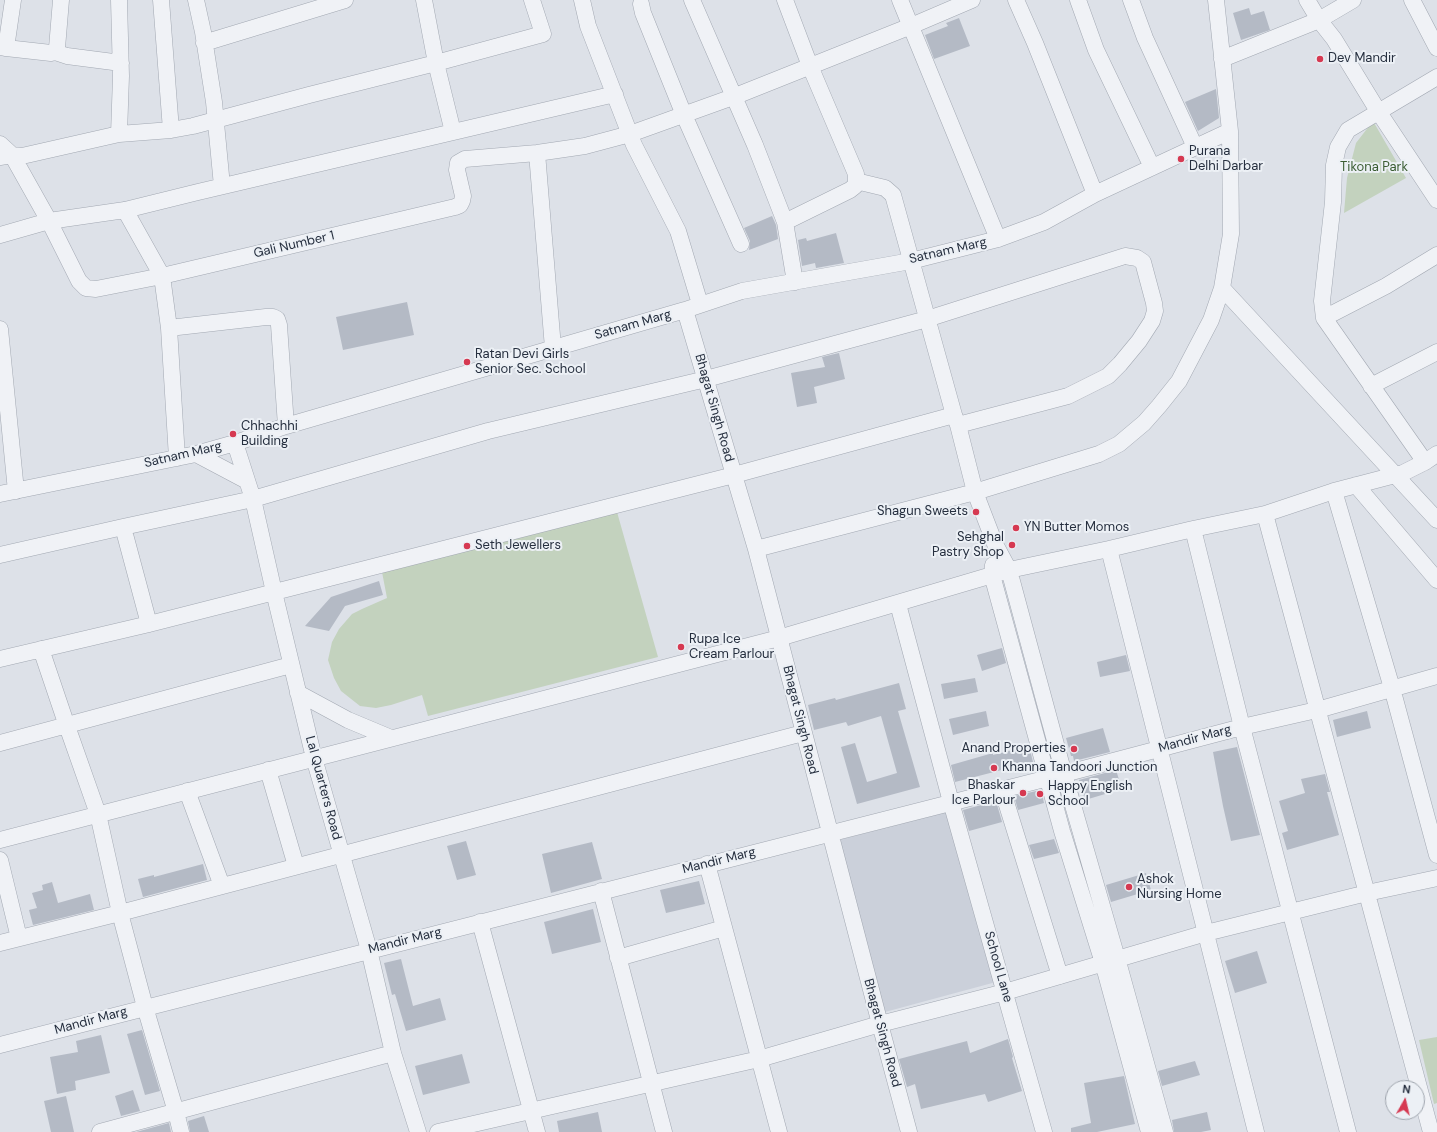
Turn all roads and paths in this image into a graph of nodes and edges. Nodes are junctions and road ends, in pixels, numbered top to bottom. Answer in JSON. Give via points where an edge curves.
{"nodes":[{"id":1,"x":13,"y":0,"type":"edge"},
{"id":2,"x":61,"y":0,"type":"edge"},
{"id":3,"x":119,"y":0,"type":"edge"},
{"id":4,"x":162,"y":0,"type":"edge"},
{"id":5,"x":196,"y":0,"type":"edge"},
{"id":6,"x":345,"y":0,"type":"edge"},
{"id":7,"x":424,"y":0,"type":"edge"},
{"id":8,"x":532,"y":0,"type":"edge"},
{"id":9,"x":582,"y":0,"type":"edge"},
{"id":10,"x":692,"y":0,"type":"edge"},
{"id":11,"x":785,"y":0,"type":"edge"},
{"id":12,"x":900,"y":0,"type":"edge"},
{"id":13,"x":1016,"y":0,"type":"edge"},
{"id":14,"x":1078,"y":0,"type":"edge"},
{"id":15,"x":1131,"y":0,"type":"edge"},
{"id":16,"x":1216,"y":0,"type":"edge"},
{"id":17,"x":1307,"y":0,"type":"edge"},
{"id":18,"x":1353,"y":0,"type":"edge"},
{"id":19,"x":1412,"y":0,"type":"edge"},
{"id":20,"x":965,"y":1,"type":"edge"},
{"id":21,"x":641,"y":4,"type":"dead end"},
{"id":22,"x":309,"y":5,"type":"edge"},
{"id":23,"x":1318,"y":20,"type":"junction"},
{"id":24,"x":911,"y":26,"type":"junction"},
{"id":25,"x":204,"y":43,"type":"junction"},
{"id":26,"x":3,"y":48,"type":"edge"},
{"id":27,"x":1437,"y":48,"type":"edge"},
{"id":28,"x":55,"y":52,"type":"junction"},
{"id":29,"x":1222,"y":59,"type":"junction"},
{"id":30,"x":121,"y":63,"type":"junction"},
{"id":31,"x":436,"y":63,"type":"junction"},
{"id":32,"x":810,"y":66,"type":"junction"},
{"id":33,"x":1437,"y":77,"type":"edge"},
{"id":34,"x":615,"y":94,"type":"junction"},
{"id":35,"x":734,"y":97,"type":"junction"},
{"id":36,"x":1378,"y":111,"type":"junction"},
{"id":37,"x":684,"y":115,"type":"junction"},
{"id":38,"x":216,"y":121,"type":"junction"},
{"id":39,"x":171,"y":130,"type":"junction"},
{"id":40,"x":1230,"y":131,"type":"junction"},
{"id":41,"x":453,"y":132,"type":"junction"},
{"id":42,"x":120,"y":134,"type":"junction"},
{"id":43,"x":630,"y":134,"type":"junction"},
{"id":44,"x":1195,"y":147,"type":"junction"},
{"id":45,"x":537,"y":153,"type":"junction"},
{"id":46,"x":3,"y":154,"type":"edge"},
{"id":47,"x":1152,"y":167,"type":"junction"},
{"id":48,"x":856,"y":181,"type":"junction"},
{"id":49,"x":222,"y":186,"type":"junction"},
{"id":50,"x":1095,"y":194,"type":"junction"},
{"id":51,"x":1437,"y":200,"type":"edge"},
{"id":52,"x":125,"y":210,"type":"junction"},
{"id":53,"x":49,"y":221,"type":"junction"},
{"id":54,"x":785,"y":222,"type":"junction"},
{"id":55,"x":0,"y":235,"type":"edge"},
{"id":56,"x":998,"y":240,"type":"junction"},
{"id":57,"x":741,"y":244,"type":"dead end"},
{"id":58,"x":1437,"y":255,"type":"edge"},
{"id":59,"x":911,"y":261,"type":"junction"},
{"id":60,"x":162,"y":276,"type":"junction"},
{"id":61,"x":795,"y":282,"type":"junction"},
{"id":62,"x":1222,"y":288,"type":"junction"},
{"id":63,"x":693,"y":307,"type":"junction"},
{"id":64,"x":1324,"y":318,"type":"junction"},
{"id":65,"x":927,"y":319,"type":"junction"},
{"id":66,"x":169,"y":328,"type":"junction"},
{"id":67,"x":0,"y":329,"type":"edge"},
{"id":68,"x":553,"y":348,"type":"junction"},
{"id":69,"x":1437,"y":352,"type":"edge"},
{"id":70,"x":706,"y":379,"type":"junction"},
{"id":71,"x":1371,"y":386,"type":"junction"},
{"id":72,"x":956,"y":420,"type":"junction"},
{"id":73,"x":286,"y":426,"type":"junction"},
{"id":74,"x":235,"y":443,"type":"junction"},
{"id":75,"x":196,"y":454,"type":"junction"},
{"id":76,"x":177,"y":458,"type":"junction"},
{"id":77,"x":1431,"y":458,"type":"edge"},
{"id":78,"x":734,"y":475,"type":"junction"},
{"id":79,"x":1394,"y":475,"type":"junction"},
{"id":80,"x":248,"y":481,"type":"junction"},
{"id":81,"x":1356,"y":485,"type":"junction"},
{"id":82,"x":16,"y":491,"type":"junction"},
{"id":83,"x":1334,"y":491,"type":"junction"},
{"id":84,"x":975,"y":492,"type":"junction"},
{"id":85,"x":0,"y":494,"type":"edge"},
{"id":86,"x":253,"y":499,"type":"junction"},
{"id":87,"x":1265,"y":514,"type":"junction"},
{"id":88,"x":1437,"y":520,"type":"edge"},
{"id":89,"x":124,"y":527,"type":"junction"},
{"id":90,"x":1193,"y":529,"type":"junction"},
{"id":91,"x":995,"y":544,"type":"junction"},
{"id":92,"x":756,"y":549,"type":"junction"},
{"id":93,"x":1109,"y":549,"type":"junction"},
{"id":94,"x":0,"y":555,"type":"edge"},
{"id":95,"x":1009,"y":570,"type":"junction"},
{"id":96,"x":992,"y":575,"type":"junction"},
{"id":97,"x":1437,"y":580,"type":"edge"},
{"id":98,"x":274,"y":592,"type":"junction"},
{"id":99,"x":898,"y":604,"type":"junction"},
{"id":100,"x":150,"y":624,"type":"junction"},
{"id":101,"x":779,"y":638,"type":"junction"},
{"id":102,"x":42,"y":649,"type":"junction"},
{"id":103,"x":0,"y":659,"type":"edge"},
{"id":104,"x":291,"y":665,"type":"junction"},
{"id":105,"x":1437,"y":676,"type":"edge"},
{"id":106,"x":1392,"y":688,"type":"junction"},
{"id":107,"x":298,"y":694,"type":"junction"},
{"id":108,"x":1318,"y":710,"type":"junction"},
{"id":109,"x":67,"y":726,"type":"junction"},
{"id":110,"x":1242,"y":726,"type":"junction"},
{"id":111,"x":803,"y":733,"type":"junction"},
{"id":112,"x":391,"y":738,"type":"junction"},
{"id":113,"x":0,"y":743,"type":"edge"},
{"id":114,"x":1159,"y":748,"type":"junction"},
{"id":115,"x":314,"y":758,"type":"junction"},
{"id":116,"x":268,"y":770,"type":"junction"},
{"id":117,"x":1064,"y":774,"type":"junction"},
{"id":118,"x":1048,"y":778,"type":"junction"},
{"id":119,"x":1002,"y":790,"type":"junction"},
{"id":120,"x":187,"y":791,"type":"junction"},
{"id":121,"x":951,"y":802,"type":"junction"},
{"id":122,"x":98,"y":814,"type":"junction"},
{"id":123,"x":829,"y":833,"type":"junction"},
{"id":124,"x":0,"y":840,"type":"edge"},
{"id":125,"x":341,"y":854,"type":"junction"},
{"id":126,"x":1437,"y":855,"type":"edge"},
{"id":127,"x":0,"y":860,"type":"edge"},
{"id":128,"x":707,"y":864,"type":"junction"},
{"id":129,"x":296,"y":866,"type":"junction"},
{"id":130,"x":1437,"y":878,"type":"edge"},
{"id":131,"x":222,"y":886,"type":"junction"},
{"id":132,"x":601,"y":891,"type":"junction"},
{"id":133,"x":1367,"y":893,"type":"junction"},
{"id":134,"x":1290,"y":912,"type":"junction"},
{"id":135,"x":120,"y":913,"type":"junction"},
{"id":136,"x":480,"y":922,"type":"junction"},
{"id":137,"x":724,"y":928,"type":"junction"},
{"id":138,"x":1206,"y":933,"type":"junction"},
{"id":139,"x":20,"y":938,"type":"junction"},
{"id":140,"x":0,"y":943,"type":"edge"},
{"id":141,"x":369,"y":950,"type":"junction"},
{"id":142,"x":618,"y":958,"type":"junction"},
{"id":143,"x":1110,"y":960,"type":"junction"},
{"id":144,"x":1060,"y":976,"type":"junction"},
{"id":145,"x":1005,"y":992,"type":"junction"},
{"id":146,"x":145,"y":1007,"type":"junction"},
{"id":147,"x":880,"y":1024,"type":"junction"},
{"id":148,"x":0,"y":1045,"type":"edge"},
{"id":149,"x":393,"y":1053,"type":"junction"},
{"id":150,"x":759,"y":1059,"type":"junction"},
{"id":151,"x":652,"y":1083,"type":"junction"},
{"id":152,"x":531,"y":1111,"type":"junction"},
{"id":153,"x":176,"y":1112,"type":"junction"},
{"id":154,"x":100,"y":1132,"type":"edge"},
{"id":155,"x":181,"y":1132,"type":"edge"},
{"id":156,"x":418,"y":1132,"type":"edge"},
{"id":157,"x":438,"y":1132,"type":"edge"},
{"id":158,"x":537,"y":1132,"type":"edge"},
{"id":159,"x":664,"y":1132,"type":"edge"},
{"id":160,"x":779,"y":1132,"type":"edge"},
{"id":161,"x":909,"y":1132,"type":"edge"},
{"id":162,"x":1044,"y":1132,"type":"edge"},
{"id":163,"x":1150,"y":1132,"type":"edge"},
{"id":164,"x":1165,"y":1132,"type":"edge"},
{"id":165,"x":1256,"y":1132,"type":"edge"},
{"id":166,"x":1348,"y":1132,"type":"edge"},
{"id":167,"x":1431,"y":1132,"type":"edge"}],
"edges":[{"from":1,"to":26,"type":"street"},
{"from":2,"to":28,"type":"street"},
{"from":3,"to":30,"type":"street"},
{"from":4,"to":39,"type":"street"},
{"from":5,"to":25,"type":"street"},
{"from":6,"to":22,"type":"street"},
{"from":7,"to":31,"type":"street"},
{"from":8,"to":31,"type":"street","via":[[543,34]]},
{"from":9,"to":34,"type":"street","name":"Bhagat Singh Road","via":[[588,26]]},
{"from":10,"to":35,"type":"street"},
{"from":11,"to":32,"type":"street"},
{"from":12,"to":24,"type":"street"},
{"from":13,"to":50,"type":"street"},
{"from":14,"to":47,"type":"street","via":[[1096,50]]},
{"from":15,"to":44,"type":"street","via":[[1145,38]]},
{"from":16,"to":29,"type":"street"},
{"from":17,"to":23,"type":"street"},
{"from":18,"to":23,"type":"street"},
{"from":19,"to":27,"type":"street"},
{"from":20,"to":24,"type":"street"},
{"from":21,"to":37,"type":"street"},
{"from":22,"to":25,"type":"street"},
{"from":23,"to":29,"type":"street"},
{"from":23,"to":36,"type":"street","via":[[1334,39]]},
{"from":24,"to":32,"type":"street"},
{"from":24,"to":56,"type":"street"},
{"from":25,"to":38,"type":"street"},
{"from":26,"to":28,"type":"street"},
{"from":28,"to":30,"type":"street"},
{"from":29,"to":40,"type":"street"},
{"from":30,"to":42,"type":"street"},
{"from":31,"to":38,"type":"street"},
{"from":31,"to":41,"type":"street"},
{"from":32,"to":35,"type":"street"},
{"from":32,"to":48,"type":"street","via":[[856,174]]},
{"from":33,"to":36,"type":"street"},
{"from":34,"to":41,"type":"street"},
{"from":34,"to":43,"type":"street","name":"Bhagat Singh Road"},
{"from":35,"to":37,"type":"street"},
{"from":35,"to":54,"type":"street"},
{"from":36,"to":51,"type":"street"},
{"from":36,"to":64,"type":"street","via":[[1348,130],[1338,147],[1334,165],[1322,301]]},
{"from":37,"to":43,"type":"street"},
{"from":37,"to":57,"type":"street"},
{"from":38,"to":39,"type":"street"},
{"from":38,"to":49,"type":"street"},
{"from":39,"to":42,"type":"street"},
{"from":40,"to":44,"type":"street","name":"Satnam Marg"},
{"from":40,"to":62,"type":"street","via":[[1231,234]]},
{"from":41,"to":49,"type":"street"},
{"from":42,"to":46,"type":"street","via":[[22,156]]},
{"from":43,"to":45,"type":"street","via":[[585,146]]},
{"from":43,"to":63,"type":"street","name":"Bhagat Singh Road","via":[[678,231]]},
{"from":44,"to":47,"type":"street","name":"Satnam Marg"},
{"from":45,"to":60,"type":"street","name":"Gali Number 1","via":[[465,159],[458,163],[457,170],[463,196],[460,205]]},
{"from":45,"to":68,"type":"street"},
{"from":46,"to":53,"type":"street"},
{"from":47,"to":50,"type":"street","name":"Satnam Marg"},
{"from":48,"to":54,"type":"street","via":[[850,190]]},
{"from":48,"to":59,"type":"street","via":[[885,188],[893,194]]},
{"from":49,"to":52,"type":"street"},
{"from":50,"to":56,"type":"street","name":"Satnam Marg","via":[[1044,222]]},
{"from":52,"to":53,"type":"street"},
{"from":52,"to":60,"type":"street"},
{"from":53,"to":55,"type":"street"},
{"from":53,"to":60,"type":"street","name":"Gali Number 1","via":[[79,281],[86,288]]},
{"from":54,"to":61,"type":"street"},
{"from":56,"to":59,"type":"street","name":"Satnam Marg"},
{"from":58,"to":64,"type":"street","via":[[1386,286]]},
{"from":59,"to":61,"type":"street","name":"Satnam Marg"},
{"from":59,"to":65,"type":"street"},
{"from":60,"to":66,"type":"street"},
{"from":61,"to":63,"type":"street","name":"Satnam Marg","via":[[742,291]]},
{"from":62,"to":79,"type":"street"},
{"from":62,"to":84,"type":"street","via":[[1211,320],[1175,386],[1144,423],[1119,444],[1099,454]]},
{"from":63,"to":68,"type":"street","name":"Satnam Marg"},
{"from":63,"to":70,"type":"street","name":"Bhagat Singh Road"},
{"from":64,"to":71,"type":"street"},
{"from":65,"to":70,"type":"street"},
{"from":65,"to":72,"type":"street"},
{"from":65,"to":72,"type":"street","via":[[1125,256],[1143,262],[1154,303],[1152,321],[1139,341],[1108,376],[1068,396]]},
{"from":66,"to":73,"type":"street","via":[[266,317],[277,319]]},
{"from":66,"to":76,"type":"street"},
{"from":67,"to":82,"type":"street"},
{"from":68,"to":73,"type":"street","name":"Satnam Marg"},
{"from":69,"to":71,"type":"street"},
{"from":70,"to":78,"type":"street","name":"Bhagat Singh Road"},
{"from":70,"to":86,"type":"street","via":[[488,431]]},
{"from":71,"to":77,"type":"street"},
{"from":72,"to":78,"type":"street"},
{"from":72,"to":84,"type":"street"},
{"from":73,"to":74,"type":"street","name":"Satnam Marg"},
{"from":74,"to":75,"type":"street","name":"Satnam Marg"},
{"from":74,"to":80,"type":"street","name":"Lal Quarters Road"},
{"from":75,"to":76,"type":"street","name":"Satnam Marg"},
{"from":75,"to":80,"type":"street"},
{"from":76,"to":82,"type":"street","name":"Satnam Marg"},
{"from":77,"to":79,"type":"street"},
{"from":78,"to":92,"type":"street","name":"Bhagat Singh Road"},
{"from":78,"to":98,"type":"street"},
{"from":79,"to":81,"type":"street"},
{"from":79,"to":88,"type":"street"},
{"from":80,"to":86,"type":"street","name":"Lal Quarters Road"},
{"from":81,"to":83,"type":"street"},
{"from":81,"to":97,"type":"street"},
{"from":82,"to":85,"type":"street","name":"Satnam Marg"},
{"from":83,"to":87,"type":"street"},
{"from":83,"to":106,"type":"street"},
{"from":84,"to":91,"type":"street"},
{"from":84,"to":92,"type":"street"},
{"from":86,"to":89,"type":"street"},
{"from":86,"to":98,"type":"street","name":"Lal Quarters Road"},
{"from":87,"to":90,"type":"street"},
{"from":87,"to":108,"type":"street"},
{"from":89,"to":94,"type":"street"},
{"from":89,"to":100,"type":"street"},
{"from":90,"to":93,"type":"street"},
{"from":90,"to":110,"type":"street"},
{"from":91,"to":95,"type":"street"},
{"from":91,"to":96,"type":"street"},
{"from":92,"to":101,"type":"street","name":"Bhagat Singh Road"},
{"from":93,"to":95,"type":"street"},
{"from":93,"to":114,"type":"street"},
{"from":95,"to":96,"type":"street"},
{"from":95,"to":117,"type":"street"},
{"from":96,"to":99,"type":"street"},
{"from":96,"to":118,"type":"street"},
{"from":98,"to":100,"type":"street"},
{"from":98,"to":104,"type":"street","name":"Lal Quarters Road"},
{"from":99,"to":101,"type":"street"},
{"from":99,"to":121,"type":"street","name":"School Lane"},
{"from":100,"to":102,"type":"street"},
{"from":101,"to":111,"type":"street","name":"Bhagat Singh Road"},
{"from":101,"to":112,"type":"street"},
{"from":102,"to":103,"type":"street"},
{"from":102,"to":109,"type":"street"},
{"from":104,"to":107,"type":"street","name":"Lal Quarters Road"},
{"from":104,"to":109,"type":"street"},
{"from":105,"to":106,"type":"street","name":"Mandir Marg"},
{"from":106,"to":108,"type":"street","name":"Mandir Marg"},
{"from":106,"to":126,"type":"street"},
{"from":107,"to":112,"type":"street","via":[[348,720]]},
{"from":107,"to":115,"type":"street","name":"Lal Quarters Road"},
{"from":108,"to":110,"type":"street","name":"Mandir Marg"},
{"from":108,"to":133,"type":"street"},
{"from":109,"to":113,"type":"street"},
{"from":109,"to":122,"type":"street"},
{"from":110,"to":114,"type":"street","name":"Mandir Marg"},
{"from":110,"to":134,"type":"street"},
{"from":111,"to":123,"type":"street","name":"Bhagat Singh Road"},
{"from":111,"to":125,"type":"street"},
{"from":112,"to":115,"type":"street"},
{"from":114,"to":117,"type":"street","name":"Mandir Marg"},
{"from":114,"to":138,"type":"street"},
{"from":115,"to":116,"type":"street"},
{"from":115,"to":125,"type":"street","name":"Lal Quarters Road"},
{"from":116,"to":120,"type":"street"},
{"from":116,"to":129,"type":"street"},
{"from":117,"to":118,"type":"street","name":"Mandir Marg"},
{"from":117,"to":143,"type":"street"},
{"from":118,"to":119,"type":"street","name":"Mandir Marg"},
{"from":118,"to":143,"type":"street"},
{"from":119,"to":121,"type":"street","name":"Mandir Marg"},
{"from":119,"to":144,"type":"street"},
{"from":120,"to":122,"type":"street"},
{"from":120,"to":131,"type":"street"},
{"from":121,"to":123,"type":"street","name":"Mandir Marg"},
{"from":121,"to":145,"type":"street","name":"School Lane"},
{"from":122,"to":124,"type":"street"},
{"from":122,"to":135,"type":"street"},
{"from":123,"to":128,"type":"street","name":"Mandir Marg"},
{"from":123,"to":147,"type":"street","name":"Bhagat Singh Road"},
{"from":125,"to":129,"type":"street"},
{"from":125,"to":141,"type":"street","name":"Lal Quarters Road"},
{"from":127,"to":139,"type":"street"},
{"from":128,"to":132,"type":"street","name":"Mandir Marg"},
{"from":128,"to":137,"type":"street"},
{"from":129,"to":131,"type":"street"},
{"from":130,"to":133,"type":"street"},
{"from":131,"to":135,"type":"street"},
{"from":132,"to":136,"type":"street","name":"Mandir Marg"},
{"from":132,"to":142,"type":"street"},
{"from":133,"to":134,"type":"street"},
{"from":133,"to":167,"type":"street"},
{"from":134,"to":138,"type":"street"},
{"from":134,"to":166,"type":"street"},
{"from":135,"to":139,"type":"street"},
{"from":135,"to":146,"type":"street"},
{"from":136,"to":141,"type":"street","name":"Mandir Marg"},
{"from":136,"to":152,"type":"street"},
{"from":137,"to":142,"type":"street"},
{"from":137,"to":150,"type":"street"},
{"from":138,"to":143,"type":"street"},
{"from":138,"to":165,"type":"street"},
{"from":139,"to":140,"type":"street"},
{"from":141,"to":146,"type":"street","name":"Mandir Marg"},
{"from":141,"to":149,"type":"street","name":"Lal Quarters Road"},
{"from":142,"to":151,"type":"street"},
{"from":143,"to":144,"type":"street"},
{"from":143,"to":163,"type":"street"},
{"from":143,"to":164,"type":"street"},
{"from":144,"to":145,"type":"street"},
{"from":145,"to":147,"type":"street"},
{"from":145,"to":162,"type":"street","name":"School Lane"},
{"from":146,"to":148,"type":"street","name":"Mandir Marg"},
{"from":146,"to":153,"type":"street"},
{"from":147,"to":150,"type":"street"},
{"from":147,"to":161,"type":"street","name":"Bhagat Singh Road"},
{"from":149,"to":153,"type":"street"},
{"from":149,"to":156,"type":"street","name":"Lal Quarters Road"},
{"from":150,"to":151,"type":"street"},
{"from":150,"to":160,"type":"street"},
{"from":151,"to":152,"type":"street"},
{"from":151,"to":159,"type":"street"},
{"from":152,"to":157,"type":"street"},
{"from":152,"to":158,"type":"street"},
{"from":153,"to":154,"type":"street"},
{"from":153,"to":155,"type":"street"}]}
